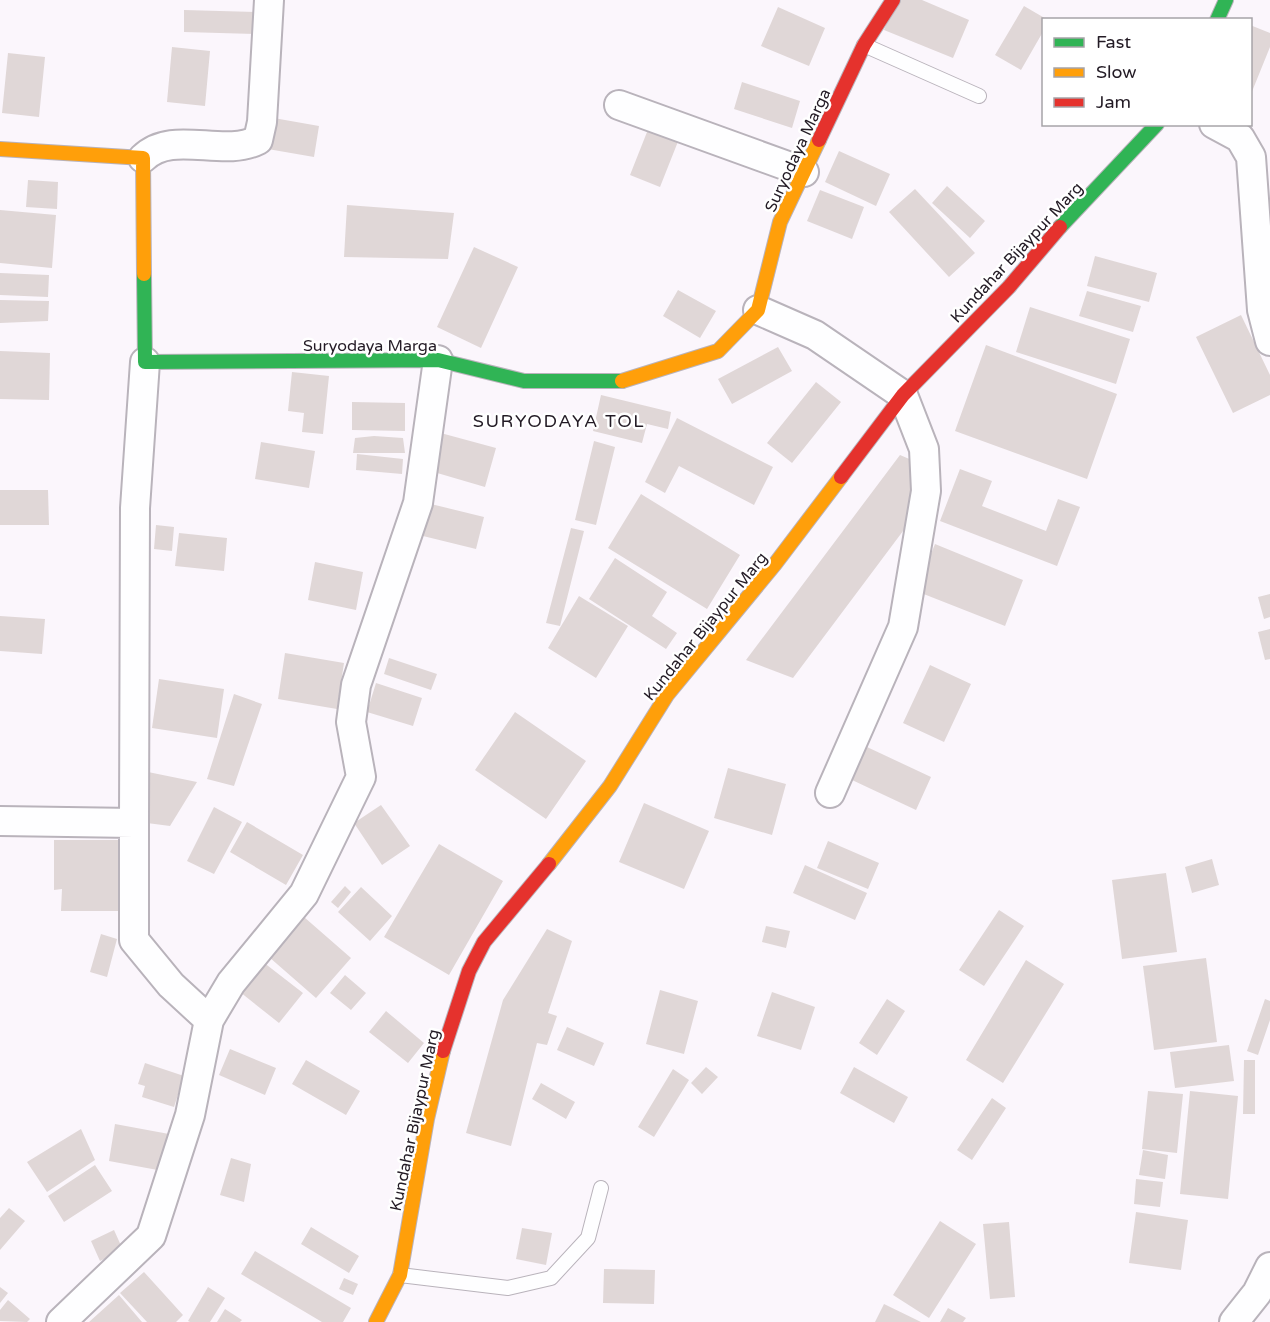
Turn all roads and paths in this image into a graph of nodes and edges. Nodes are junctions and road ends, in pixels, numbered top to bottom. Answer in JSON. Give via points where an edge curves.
{"nodes":[{"id":1,"x":268,"y":0,"type":"edge"},
{"id":2,"x":893,"y":0,"type":"edge"},
{"id":3,"x":1226,"y":0,"type":"edge"},
{"id":4,"x":1218,"y":18,"type":"edge"},
{"id":5,"x":864,"y":45,"type":"junction"},
{"id":6,"x":979,"y":96,"type":"dead end"},
{"id":7,"x":619,"y":105,"type":"dead end"},
{"id":8,"x":1155,"y":126,"type":"edge"},
{"id":9,"x":1218,"y":126,"type":"edge"},
{"id":10,"x":0,"y":148,"type":"edge"},
{"id":11,"x":143,"y":158,"type":"junction"},
{"id":12,"x":804,"y":172,"type":"junction"},
{"id":13,"x":758,"y":310,"type":"junction"},
{"id":14,"x":1270,"y":341,"type":"edge"},
{"id":15,"x":438,"y":360,"type":"junction"},
{"id":16,"x":145,"y":362,"type":"junction"},
{"id":17,"x":903,"y":394,"type":"junction"},
{"id":18,"x":830,"y":793,"type":"dead end"},
{"id":19,"x":0,"y":821,"type":"edge"},
{"id":20,"x":134,"y":823,"type":"junction"},
{"id":21,"x":209,"y":1020,"type":"junction"},
{"id":22,"x":601,"y":1188,"type":"dead end"},
{"id":23,"x":1270,"y":1267,"type":"edge"},
{"id":24,"x":399,"y":1275,"type":"junction"},
{"id":25,"x":62,"y":1322,"type":"edge"},
{"id":26,"x":376,"y":1322,"type":"edge"},
{"id":27,"x":1234,"y":1322,"type":"edge"}],
"edges":[{"from":1,"to":11,"type":"street","via":[[258,140],[239,147],[166,146],[152,149]]},
{"from":2,"to":5,"type":"main road","name":"Suryodaya Marga"},
{"from":3,"to":4,"type":"main road"},
{"from":5,"to":6,"type":"lane"},
{"from":5,"to":12,"type":"main road","name":"Suryodaya Marga"},
{"from":7,"to":12,"type":"street"},
{"from":8,"to":17,"type":"main road","name":"Kundahar Bijaypur Marg","via":[[1009,287]]},
{"from":9,"to":14,"type":"street","via":[[1240,138],[1251,157],[1262,310]]},
{"from":10,"to":11,"type":"main road"},
{"from":11,"to":16,"type":"main road"},
{"from":12,"to":13,"type":"main road","name":"Suryodaya Marga","via":[[780,222]]},
{"from":13,"to":15,"type":"main road","name":"Suryodaya Marga","via":[[718,351],[621,381],[524,381]]},
{"from":13,"to":17,"type":"street","via":[[815,335]]},
{"from":15,"to":16,"type":"main road","name":"Suryodaya Marga"},
{"from":15,"to":21,"type":"street","via":[[418,503],[356,685],[351,722],[361,777],[304,894],[231,983]]},
{"from":16,"to":20,"type":"street","via":[[135,508]]},
{"from":17,"to":18,"type":"street","via":[[924,449],[926,491],[903,627]]},
{"from":17,"to":24,"type":"main road","name":"Kundahar Bijaypur Marg","via":[[775,564],[667,695],[610,786],[560,852],[484,942],[469,971],[447,1034],[427,1119]]},
{"from":19,"to":20,"type":"street"},
{"from":20,"to":21,"type":"street","via":[[135,940],[171,986]]},
{"from":21,"to":25,"type":"street","via":[[190,1115],[151,1236]]},
{"from":22,"to":24,"type":"lane","via":[[588,1238],[550,1278],[508,1288]]},
{"from":23,"to":27,"type":"street","via":[[1257,1293]]},
{"from":24,"to":26,"type":"main road","name":"Kundahar Bijaypur Marg"}]}
